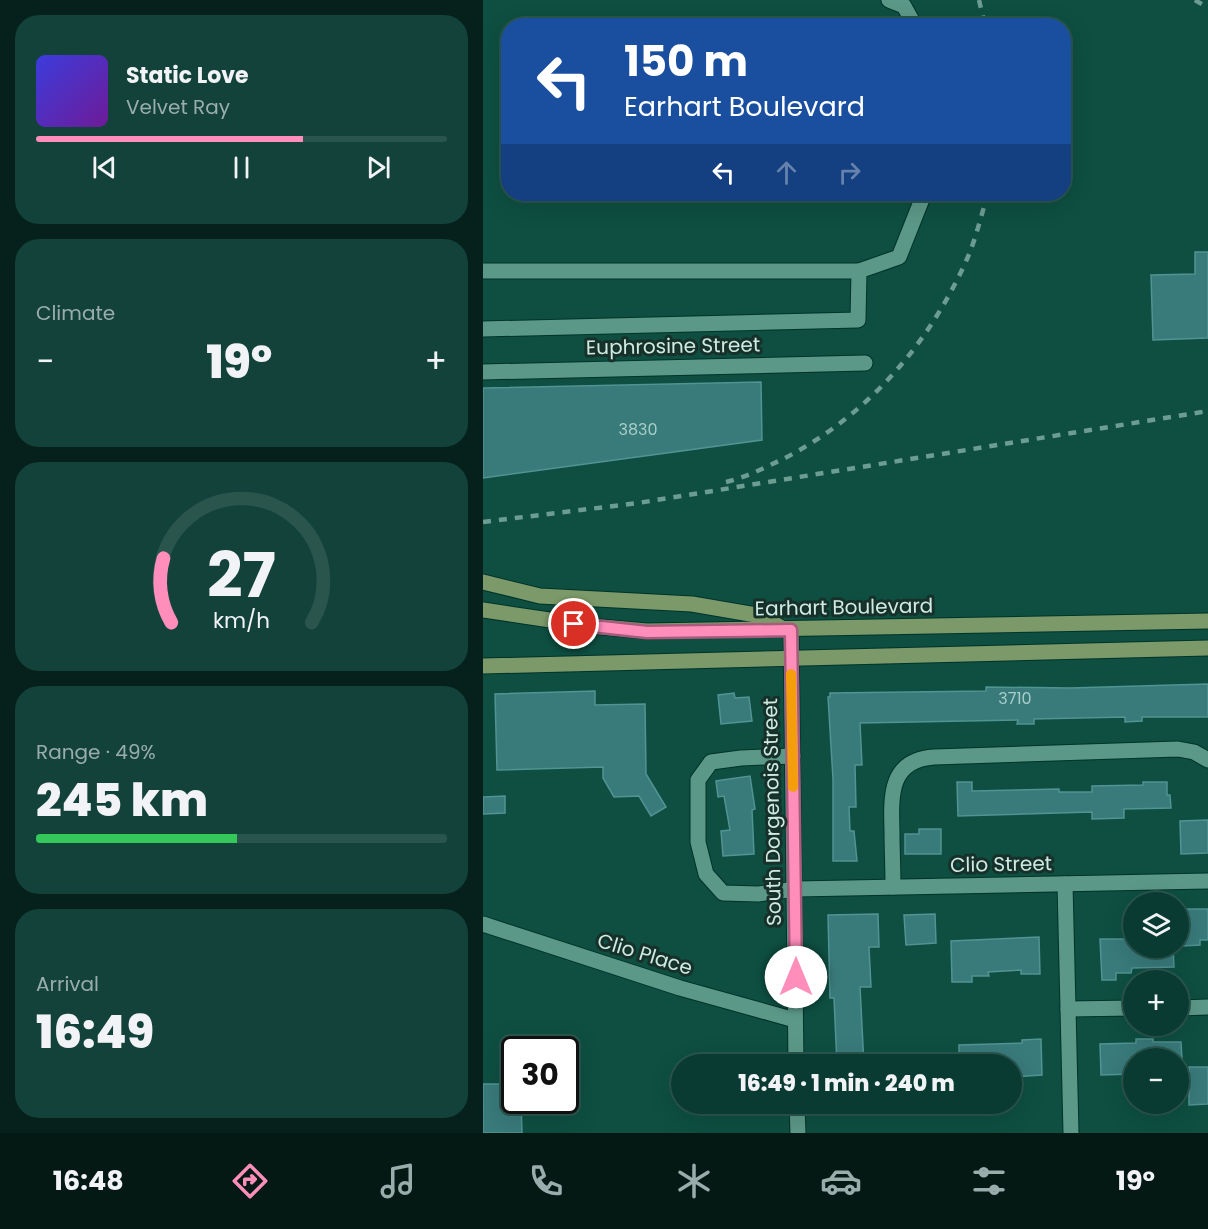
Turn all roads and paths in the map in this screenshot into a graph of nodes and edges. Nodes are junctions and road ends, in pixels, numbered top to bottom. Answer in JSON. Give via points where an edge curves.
{"nodes":[{"id":1,"x":889,"y":0,"type":"edge"},
{"id":2,"x":911,"y":18,"type":"edge"},
{"id":3,"x":921,"y":201,"type":"edge"},
{"id":4,"x":483,"y":271,"type":"edge"},
{"id":5,"x":859,"y":271,"type":"junction"},
{"id":6,"x":483,"y":329,"type":"edge"},
{"id":7,"x":865,"y":363,"type":"dead end"},
{"id":8,"x":483,"y":372,"type":"edge"},
{"id":9,"x":483,"y":582,"type":"edge"},
{"id":10,"x":483,"y":610,"type":"edge"},
{"id":11,"x":1208,"y":621,"type":"edge"},
{"id":12,"x":1057,"y":624,"type":"junction"},
{"id":13,"x":787,"y":630,"type":"junction"},
{"id":14,"x":1208,"y":648,"type":"edge"},
{"id":15,"x":1057,"y":651,"type":"junction"},
{"id":16,"x":791,"y":658,"type":"junction"},
{"id":17,"x":483,"y":666,"type":"edge"},
{"id":18,"x":793,"y":756,"type":"junction"},
{"id":19,"x":1208,"y":760,"type":"edge"},
{"id":20,"x":1208,"y":881,"type":"edge"},
{"id":21,"x":1065,"y":884,"type":"junction"},
{"id":22,"x":893,"y":887,"type":"junction"},
{"id":23,"x":796,"y":889,"type":"junction"},
{"id":24,"x":483,"y":924,"type":"edge"},
{"id":25,"x":1123,"y":1008,"type":"edge"},
{"id":26,"x":1189,"y":1008,"type":"edge"},
{"id":27,"x":1208,"y":1008,"type":"edge"},
{"id":28,"x":1068,"y":1009,"type":"junction"},
{"id":29,"x":795,"y":1020,"type":"junction"},
{"id":30,"x":796,"y":1054,"type":"edge"},
{"id":31,"x":797,"y":1114,"type":"edge"},
{"id":32,"x":798,"y":1133,"type":"edge"},
{"id":33,"x":1071,"y":1133,"type":"edge"}],
"edges":[{"from":1,"to":2,"type":"street","via":[[904,6]]},
{"from":3,"to":5,"type":"street","via":[[899,257]]},
{"from":4,"to":5,"type":"street"},
{"from":5,"to":6,"type":"street","via":[[858,320]]},
{"from":7,"to":8,"type":"street","name":"Euphrosine Street"},
{"from":9,"to":13,"type":"main road","via":[[540,596],[692,604],[762,616]]},
{"from":10,"to":13,"type":"main road","name":"Earhart Boulevard","via":[[647,632]]},
{"from":11,"to":12,"type":"main road","name":"Earhart Boulevard"},
{"from":12,"to":13,"type":"main road","name":"Earhart Boulevard"},
{"from":12,"to":15,"type":"main road"},
{"from":13,"to":16,"type":"street","name":"South Dorgenois Street"},
{"from":14,"to":15,"type":"main road"},
{"from":15,"to":16,"type":"main road"},
{"from":16,"to":17,"type":"main road"},
{"from":16,"to":18,"type":"street","name":"South Dorgenois Street"},
{"from":18,"to":23,"type":"street","name":"South Dorgenois Street"},
{"from":18,"to":23,"type":"street","name":"Clio Street","via":[[711,762],[698,780],[699,842],[706,874],[723,893]]},
{"from":19,"to":22,"type":"street","via":[[1194,752],[1178,750],[934,757],[916,761],[899,775],[891,795]]},
{"from":20,"to":21,"type":"street","name":"Clio Street"},
{"from":21,"to":22,"type":"street","name":"Clio Street"},
{"from":21,"to":28,"type":"street"},
{"from":22,"to":23,"type":"street","name":"Clio Street"},
{"from":23,"to":29,"type":"street","name":"South Dorgenois Street"},
{"from":24,"to":29,"type":"street","name":"Clio Place","via":[[680,988]]},
{"from":25,"to":28,"type":"street"},
{"from":26,"to":27,"type":"street"},
{"from":28,"to":33,"type":"street"},
{"from":29,"to":30,"type":"street","name":"South Dorgenois Street"},
{"from":31,"to":32,"type":"street"}]}
